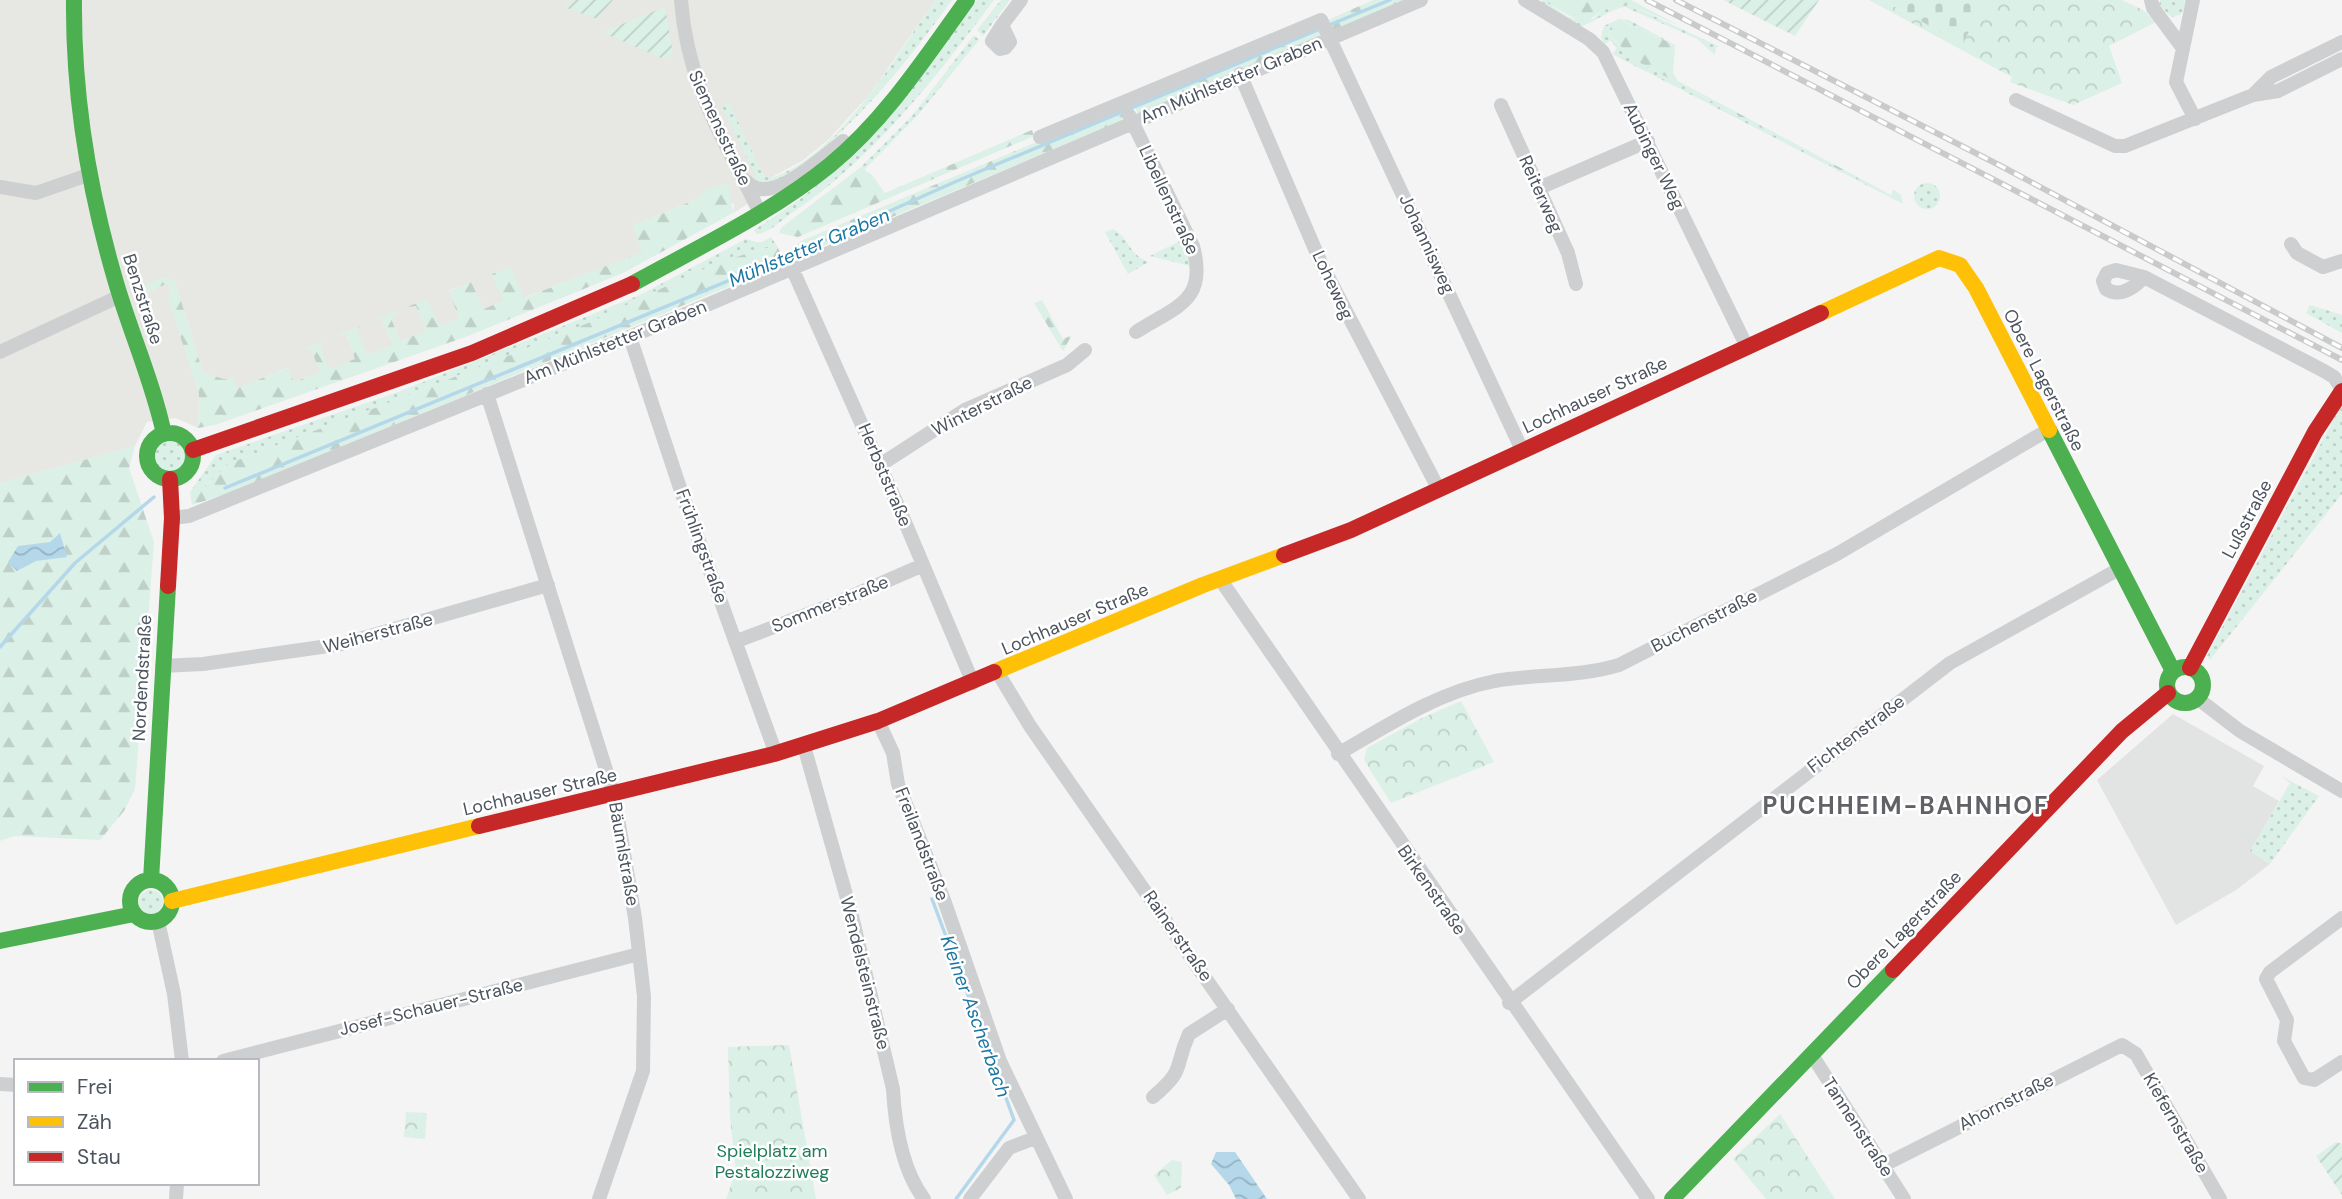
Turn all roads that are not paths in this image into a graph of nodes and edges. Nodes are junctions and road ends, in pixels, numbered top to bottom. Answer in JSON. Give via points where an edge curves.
{"nodes":[{"id":1,"x":74,"y":0,"type":"edge"},
{"id":2,"x":681,"y":0,"type":"edge"},
{"id":3,"x":967,"y":0,"type":"edge"},
{"id":4,"x":1021,"y":0,"type":"edge"},
{"id":5,"x":1420,"y":0,"type":"edge"},
{"id":6,"x":1525,"y":0,"type":"edge"},
{"id":7,"x":2151,"y":0,"type":"edge"},
{"id":8,"x":2193,"y":0,"type":"edge"},
{"id":9,"x":1002,"y":25,"type":"dead end"},
{"id":10,"x":1326,"y":31,"type":"junction"},
{"id":11,"x":2342,"y":43,"type":"edge"},
{"id":12,"x":2182,"y":47,"type":"junction"},
{"id":13,"x":2342,"y":59,"type":"edge"},
{"id":14,"x":1240,"y":74,"type":"junction"},
{"id":15,"x":911,"y":78,"type":"junction"},
{"id":16,"x":2253,"y":95,"type":"junction"},
{"id":17,"x":2016,"y":100,"type":"dead end"},
{"id":18,"x":1502,"y":105,"type":"dead end"},
{"id":19,"x":1127,"y":111,"type":"junction"},
{"id":20,"x":2195,"y":119,"type":"junction"},
{"id":21,"x":1040,"y":137,"type":"dead end"},
{"id":22,"x":1648,"y":141,"type":"junction"},
{"id":23,"x":88,"y":175,"type":"junction"},
{"id":24,"x":742,"y":176,"type":"junction"},
{"id":25,"x":0,"y":187,"type":"edge"},
{"id":26,"x":1539,"y":188,"type":"junction"},
{"id":27,"x":760,"y":213,"type":"junction"},
{"id":28,"x":2291,"y":244,"type":"dead end"},
{"id":29,"x":1951,"y":261,"type":"joint"},
{"id":30,"x":2336,"y":263,"type":"edge"},
{"id":31,"x":792,"y":268,"type":"junction"},
{"id":32,"x":2144,"y":277,"type":"dead end"},
{"id":33,"x":1576,"y":284,"type":"dead end"},
{"id":34,"x":120,"y":296,"type":"junction"},
{"id":35,"x":1136,"y":332,"type":"dead end"},
{"id":36,"x":630,"y":337,"type":"junction"},
{"id":37,"x":1746,"y":345,"type":"junction"},
{"id":38,"x":1085,"y":350,"type":"dead end"},
{"id":39,"x":0,"y":352,"type":"edge"},
{"id":40,"x":2342,"y":390,"type":"edge"},
{"id":41,"x":487,"y":394,"type":"junction"},
{"id":42,"x":2048,"y":430,"type":"junction"},
{"id":43,"x":164,"y":433,"type":"junction"},
{"id":44,"x":193,"y":450,"type":"junction"},
{"id":45,"x":1522,"y":450,"type":"junction"},
{"id":46,"x":880,"y":465,"type":"junction"},
{"id":47,"x":170,"y":479,"type":"junction"},
{"id":48,"x":1439,"y":490,"type":"junction"},
{"id":49,"x":172,"y":519,"type":"junction"},
{"id":50,"x":923,"y":565,"type":"junction"},
{"id":51,"x":2119,"y":569,"type":"junction"},
{"id":52,"x":1220,"y":579,"type":"junction"},
{"id":53,"x":548,"y":586,"type":"junction"},
{"id":54,"x":737,"y":641,"type":"junction"},
{"id":55,"x":162,"y":666,"type":"junction"},
{"id":56,"x":2190,"y":668,"type":"junction"},
{"id":57,"x":2173,"y":671,"type":"junction"},
{"id":58,"x":998,"y":673,"type":"junction"},
{"id":59,"x":973,"y":683,"type":"junction"},
{"id":60,"x":2168,"y":693,"type":"junction"},
{"id":61,"x":2197,"y":698,"type":"junction"},
{"id":62,"x":878,"y":721,"type":"junction"},
{"id":63,"x":804,"y":746,"type":"junction"},
{"id":64,"x":776,"y":754,"type":"junction"},
{"id":65,"x":1338,"y":754,"type":"junction"},
{"id":66,"x":2342,"y":791,"type":"edge"},
{"id":67,"x":614,"y":795,"type":"junction"},
{"id":68,"x":151,"y":880,"type":"junction"},
{"id":69,"x":172,"y":901,"type":"junction"},
{"id":70,"x":134,"y":914,"type":"junction"},
{"id":71,"x":2342,"y":918,"type":"edge"},
{"id":72,"x":158,"y":921,"type":"junction"},
{"id":73,"x":0,"y":941,"type":"edge"},
{"id":74,"x":639,"y":954,"type":"junction"},
{"id":75,"x":1510,"y":1003,"type":"junction"},
{"id":76,"x":1228,"y":1009,"type":"junction"},
{"id":77,"x":2131,"y":1048,"type":"joint"},
{"id":78,"x":1812,"y":1055,"type":"junction"},
{"id":79,"x":182,"y":1059,"type":"edge"},
{"id":80,"x":231,"y":1059,"type":"edge"},
{"id":81,"x":2342,"y":1062,"type":"edge"},
{"id":82,"x":1153,"y":1097,"type":"dead end"},
{"id":83,"x":1035,"y":1138,"type":"junction"},
{"id":84,"x":1882,"y":1166,"type":"junction"},
{"id":85,"x":1686,"y":1191,"type":"edge"},
{"id":86,"x":599,"y":1199,"type":"edge"},
{"id":87,"x":924,"y":1199,"type":"edge"},
{"id":88,"x":970,"y":1199,"type":"edge"},
{"id":89,"x":1066,"y":1199,"type":"edge"},
{"id":90,"x":1359,"y":1199,"type":"edge"},
{"id":91,"x":1648,"y":1199,"type":"edge"},
{"id":92,"x":1672,"y":1199,"type":"edge"},
{"id":93,"x":1904,"y":1199,"type":"edge"},
{"id":94,"x":2220,"y":1199,"type":"edge"}],
"edges":[{"from":1,"to":23,"type":"street","name":"Benzstraße","via":[[74,52]]},
{"from":2,"to":24,"type":"street","name":"Siemensstraße","via":[[689,58],[710,114]]},
{"from":3,"to":15,"type":"street"},
{"from":4,"to":9,"type":"street"},
{"from":5,"to":10,"type":"street","name":"Am Mühlstetter Graben"},
{"from":6,"to":22,"type":"street","name":"Aubinger Weg","via":[[1603,52]]},
{"from":7,"to":12,"type":"street"},
{"from":8,"to":12,"type":"street"},
{"from":10,"to":14,"type":"street","name":"Am Mühlstetter Graben"},
{"from":10,"to":19,"type":"street","name":"Am Mühlstetter Graben","via":[[1321,20]]},
{"from":10,"to":45,"type":"street","name":"Johannisweg"},
{"from":11,"to":16,"type":"street","via":[[2271,77]]},
{"from":12,"to":20,"type":"street","via":[[2176,82]]},
{"from":13,"to":16,"type":"street","via":[[2278,91]]},
{"from":14,"to":19,"type":"street","name":"Am Mühlstetter Graben"},
{"from":14,"to":48,"type":"street","name":"Loheweg","via":[[1321,263]]},
{"from":15,"to":24,"type":"street","via":[[809,168],[772,191],[751,187]]},
{"from":15,"to":27,"type":"street","via":[[830,165]]},
{"from":16,"to":20,"type":"street"},
{"from":17,"to":20,"type":"street","via":[[2115,146],[2141,142]]},
{"from":18,"to":26,"type":"street","name":"Reiterweg"},
{"from":19,"to":21,"type":"street","name":"Am Mühlstetter Graben"},
{"from":19,"to":31,"type":"street","name":"Am Mühlstetter Graben"},
{"from":19,"to":35,"type":"street","name":"Libellenstraße","via":[[1199,267],[1187,302]]},
{"from":22,"to":26,"type":"street"},
{"from":22,"to":37,"type":"street","name":"Aubinger Weg"},
{"from":23,"to":25,"type":"street","via":[[36,193]]},
{"from":23,"to":34,"type":"street","name":"Benzstraße"},
{"from":24,"to":27,"type":"street","name":"Siemensstraße"},
{"from":26,"to":33,"type":"street","name":"Reiterweg"},
{"from":27,"to":44,"type":"street","via":[[629,286],[472,353]]},
{"from":28,"to":30,"type":"street","via":[[2314,264]]},
{"from":29,"to":37,"type":"street","name":"Lochhauser Straße","via":[[1939,258],[1922,264]]},
{"from":29,"to":42,"type":"street","name":"Obere Lagerstraße","via":[[1960,265],[1976,288]]},
{"from":31,"to":36,"type":"street","name":"Am Mühlstetter Graben"},
{"from":31,"to":46,"type":"street","name":"Herbststraße"},
{"from":32,"to":40,"type":"street","via":[[2324,371]]},
{"from":34,"to":39,"type":"street"},
{"from":34,"to":43,"type":"street","name":"Benzstraße"},
{"from":36,"to":41,"type":"street","name":"Am Mühlstetter Graben"},
{"from":36,"to":54,"type":"street","name":"Frühlingstraße"},
{"from":37,"to":45,"type":"street","name":"Lochhauser Straße"},
{"from":38,"to":46,"type":"street","name":"Winterstraße","via":[[1067,365],[965,410]]},
{"from":40,"to":56,"type":"street","name":"Lußstraße"},
{"from":41,"to":49,"type":"street","name":"Am Mühlstetter Graben"},
{"from":41,"to":53,"type":"street","name":"Bäumlstraße"},
{"from":42,"to":51,"type":"street","name":"Obere Lagerstraße"},
{"from":42,"to":65,"type":"street","name":"Buchenstraße","via":[[1837,554],[1619,665],[1493,682],[1447,695]]},
{"from":43,"to":44,"type":"street","via":[[182,436]]},
{"from":43,"to":47,"type":"street","via":[[151,443],[148,459],[155,473]]},
{"from":44,"to":47,"type":"street","via":[[187,472]]},
{"from":45,"to":48,"type":"street","name":"Lochhauser Straße"},
{"from":46,"to":50,"type":"street","name":"Herbststraße"},
{"from":47,"to":49,"type":"street","name":"Nordendstraße"},
{"from":48,"to":52,"type":"street","name":"Lochhauser Straße","via":[[1308,549]]},
{"from":49,"to":55,"type":"street","name":"Nordendstraße"},
{"from":50,"to":54,"type":"street","name":"Sommerstraße"},
{"from":50,"to":59,"type":"street","name":"Herbststraße"},
{"from":51,"to":57,"type":"street","name":"Obere Lagerstraße"},
{"from":51,"to":75,"type":"street","name":"Fichtenstraße","via":[[1950,663]]},
{"from":52,"to":58,"type":"street","name":"Lochhauser Straße"},
{"from":52,"to":65,"type":"street","name":"Birkenstraße"},
{"from":53,"to":55,"type":"street","name":"Weiherstraße","via":[[342,644]]},
{"from":53,"to":67,"type":"street","name":"Bäumlstraße"},
{"from":54,"to":64,"type":"street","name":"Frühlingstraße"},
{"from":55,"to":68,"type":"street","name":"Nordendstraße"},
{"from":56,"to":57,"type":"street"},
{"from":56,"to":61,"type":"street","via":[[2202,681]]},
{"from":57,"to":60,"type":"street"},
{"from":58,"to":59,"type":"street","name":"Lochhauser Straße"},
{"from":58,"to":76,"type":"street","name":"Rainerstraße","via":[[1030,726]]},
{"from":59,"to":62,"type":"street","name":"Lochhauser Straße"},
{"from":60,"to":61,"type":"street","via":[[2182,703]]},
{"from":60,"to":78,"type":"street","name":"Obere Lagerstraße","via":[[2122,731]]},
{"from":61,"to":66,"type":"street","via":[[2240,731]]},
{"from":62,"to":63,"type":"street","name":"Lochhauser Straße"},
{"from":62,"to":83,"type":"street","name":"Freilandstraße","via":[[1000,1061]]},
{"from":63,"to":64,"type":"street","name":"Lochhauser Straße"},
{"from":63,"to":87,"type":"street","name":"Wendelsteinstraße","via":[[852,916],[908,1167]]},
{"from":64,"to":67,"type":"street","name":"Lochhauser Straße"},
{"from":65,"to":75,"type":"street","name":"Birkenstraße"},
{"from":67,"to":69,"type":"street","name":"Lochhauser Straße"},
{"from":67,"to":74,"type":"street","name":"Bäumlstraße"},
{"from":68,"to":69,"type":"street","via":[[166,886]]},
{"from":68,"to":70,"type":"street","via":[[131,892]]},
{"from":69,"to":72,"type":"street","via":[[168,914]]},
{"from":70,"to":72,"type":"street","via":[[145,922]]},
{"from":70,"to":73,"type":"street"},
{"from":71,"to":81,"type":"street","via":[[2266,979],[2287,1020],[2284,1041],[2304,1078],[2314,1080]]},
{"from":72,"to":79,"type":"street"},
{"from":74,"to":80,"type":"street","name":"Josef-Schauer-Straße"},
{"from":74,"to":86,"type":"street","name":"Bäumlstraße","via":[[646,1025],[643,1071]]},
{"from":75,"to":91,"type":"street","name":"Birkenstraße"},
{"from":76,"to":82,"type":"street","via":[[1189,1034],[1174,1079]]},
{"from":76,"to":90,"type":"street","name":"Rainerstraße"},
{"from":77,"to":84,"type":"street","name":"Ahornstraße","via":[[2122,1045]]},
{"from":77,"to":94,"type":"street","name":"Kiefernstraße"},
{"from":78,"to":84,"type":"street","name":"Tannenstraße"},
{"from":78,"to":85,"type":"street","name":"Obere Lagerstraße"},
{"from":83,"to":88,"type":"street","via":[[1009,1148]]},
{"from":83,"to":89,"type":"street","name":"Freilandstraße"},
{"from":84,"to":93,"type":"street","name":"Tannenstraße"},
{"from":85,"to":92,"type":"street","name":"Obere Lagerstraße"}]}
